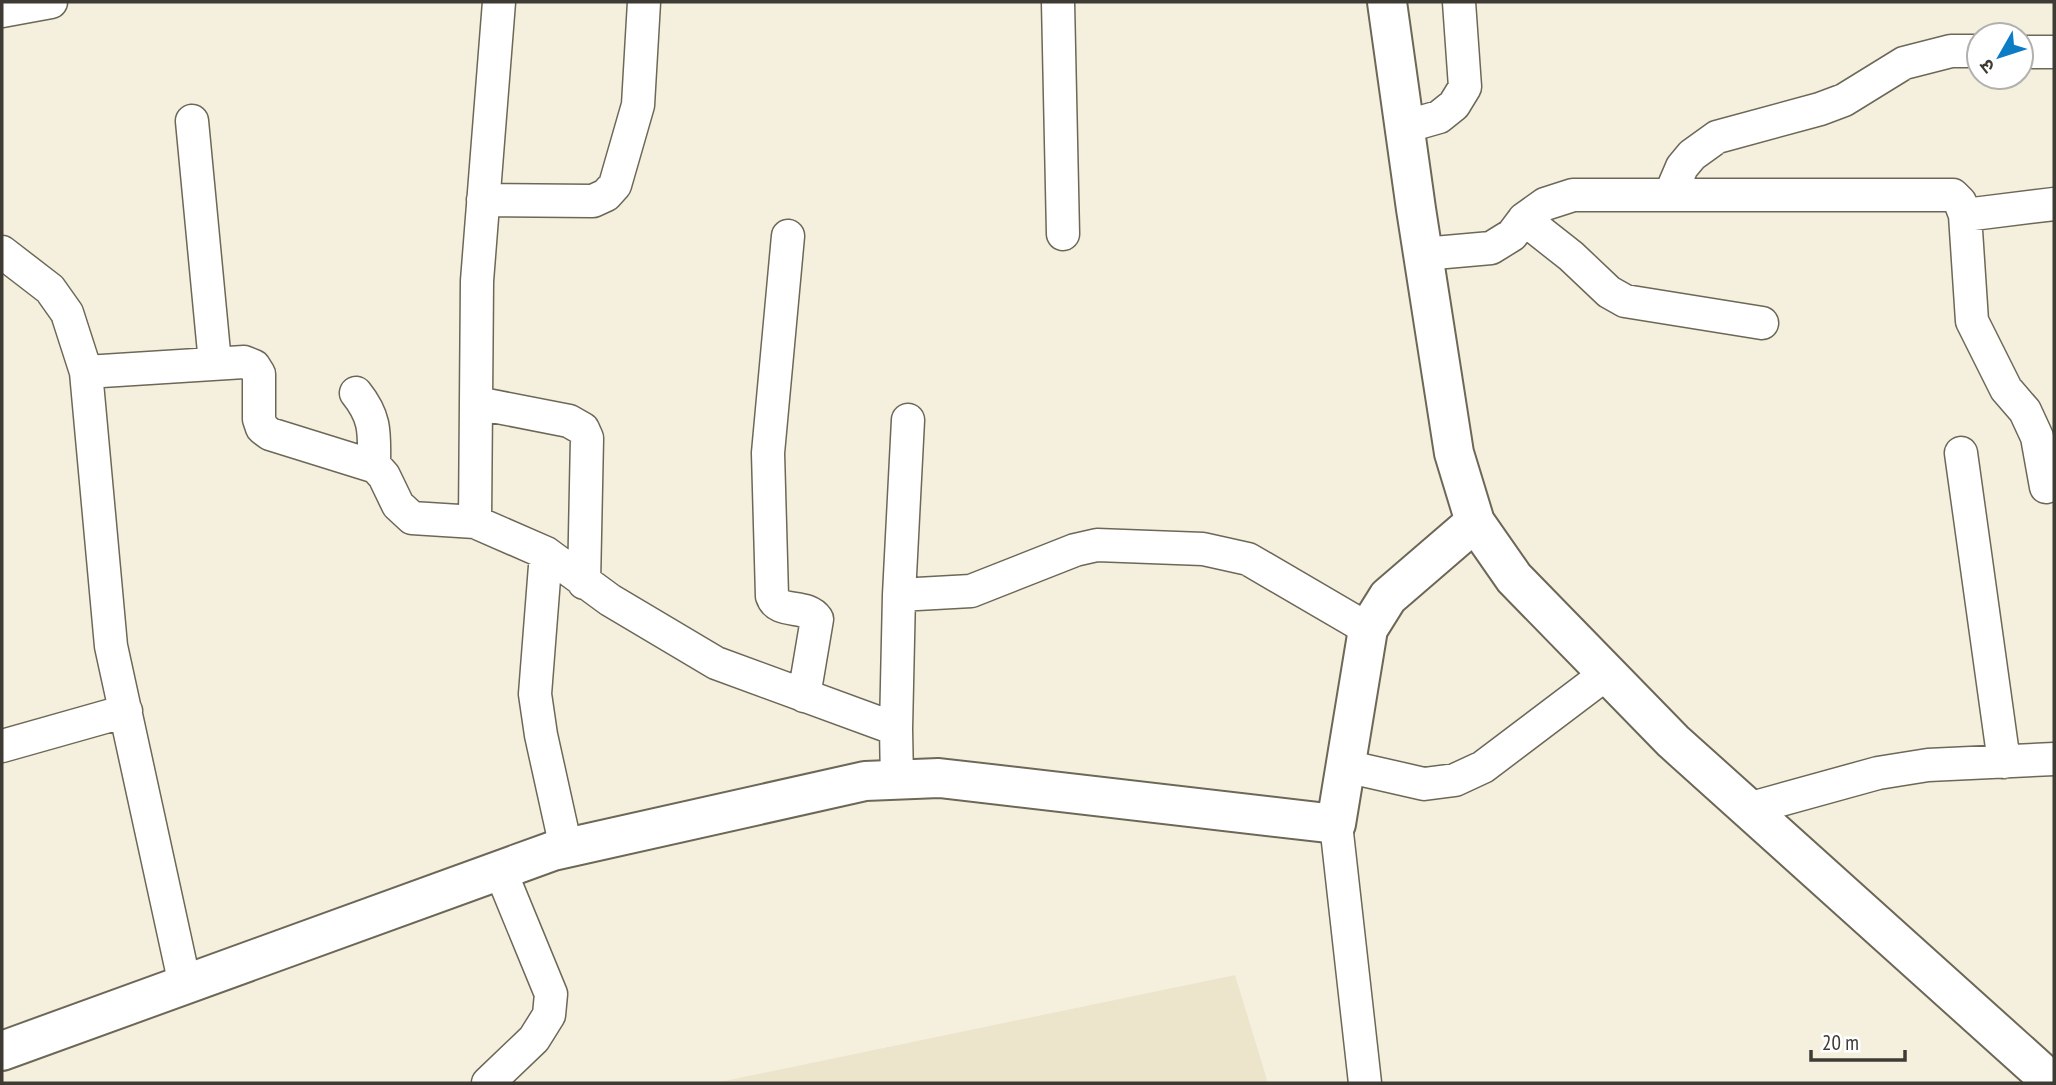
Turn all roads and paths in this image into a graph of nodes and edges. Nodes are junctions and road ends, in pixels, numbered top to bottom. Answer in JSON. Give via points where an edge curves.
{"nodes":[{"id":1,"x":51,"y":2,"type":"edge"},
{"id":2,"x":499,"y":2,"type":"edge"},
{"id":3,"x":644,"y":2,"type":"edge"},
{"id":4,"x":1058,"y":2,"type":"edge"},
{"id":5,"x":1387,"y":2,"type":"edge"},
{"id":6,"x":1459,"y":2,"type":"edge"},
{"id":7,"x":2,"y":11,"type":"edge"},
{"id":8,"x":1965,"y":51,"type":"edge"},
{"id":9,"x":2035,"y":52,"type":"edge"},
{"id":10,"x":2054,"y":52,"type":"edge"},
{"id":11,"x":192,"y":121,"type":"dead end"},
{"id":12,"x":1404,"y":127,"type":"junction"},
{"id":13,"x":1670,"y":195,"type":"junction"},
{"id":14,"x":484,"y":200,"type":"junction"},
{"id":15,"x":2054,"y":204,"type":"edge"},
{"id":16,"x":1965,"y":215,"type":"junction"},
{"id":17,"x":1524,"y":219,"type":"junction"},
{"id":18,"x":1063,"y":234,"type":"dead end"},
{"id":19,"x":788,"y":236,"type":"dead end"},
{"id":20,"x":2,"y":252,"type":"edge"},
{"id":21,"x":1423,"y":254,"type":"junction"},
{"id":22,"x":1762,"y":323,"type":"dead end"},
{"id":23,"x":215,"y":363,"type":"junction"},
{"id":24,"x":86,"y":372,"type":"junction"},
{"id":25,"x":356,"y":393,"type":"dead end"},
{"id":26,"x":477,"y":402,"type":"junction"},
{"id":27,"x":908,"y":421,"type":"dead end"},
{"id":28,"x":1961,"y":453,"type":"dead end"},
{"id":29,"x":374,"y":466,"type":"junction"},
{"id":30,"x":2046,"y":487,"type":"dead end"},
{"id":31,"x":475,"y":522,"type":"junction"},
{"id":32,"x":1475,"y":522,"type":"junction"},
{"id":33,"x":546,"y":553,"type":"junction"},
{"id":34,"x":584,"y":583,"type":"junction"},
{"id":35,"x":899,"y":595,"type":"junction"},
{"id":36,"x":1368,"y":629,"type":"junction"},
{"id":37,"x":1606,"y":674,"type":"junction"},
{"id":38,"x":804,"y":696,"type":"junction"},
{"id":39,"x":126,"y":711,"type":"junction"},
{"id":40,"x":896,"y":729,"type":"junction"},
{"id":41,"x":2,"y":746,"type":"edge"},
{"id":42,"x":2054,"y":759,"type":"edge"},
{"id":43,"x":2004,"y":762,"type":"junction"},
{"id":44,"x":1345,"y":766,"type":"junction"},
{"id":45,"x":897,"y":780,"type":"junction"},
{"id":46,"x":1748,"y":809,"type":"junction"},
{"id":47,"x":1336,"y":824,"type":"junction"},
{"id":48,"x":566,"y":848,"type":"junction"},
{"id":49,"x":500,"y":870,"type":"junction"},
{"id":50,"x":185,"y":985,"type":"junction"},
{"id":51,"x":2,"y":1051,"type":"edge"},
{"id":52,"x":488,"y":1083,"type":"edge"},
{"id":53,"x":1365,"y":1083,"type":"edge"},
{"id":54,"x":2053,"y":1083,"type":"edge"}],
"edges":[{"from":1,"to":7,"type":"street"},
{"from":2,"to":14,"type":"street"},
{"from":3,"to":14,"type":"street","via":[[638,105],[615,185],[593,201]]},
{"from":4,"to":18,"type":"street"},
{"from":5,"to":12,"type":"street"},
{"from":6,"to":12,"type":"street","via":[[1465,87],[1439,117]]},
{"from":8,"to":13,"type":"street","via":[[1904,63],[1844,100],[1717,137],[1682,167]]},
{"from":9,"to":10,"type":"street"},
{"from":11,"to":23,"type":"street"},
{"from":12,"to":21,"type":"street"},
{"from":13,"to":16,"type":"street","via":[[1953,195]]},
{"from":13,"to":17,"type":"street","via":[[1573,195],[1545,204]]},
{"from":14,"to":26,"type":"street","via":[[477,281]]},
{"from":15,"to":16,"type":"street"},
{"from":16,"to":30,"type":"street","via":[[1972,321],[2006,389],[2025,411],[2038,437]]},
{"from":17,"to":21,"type":"street","via":[[1512,235],[1492,248]]},
{"from":17,"to":22,"type":"street","via":[[1625,301]]},
{"from":19,"to":38,"type":"street","via":[[768,453],[772,596],[779,606],[807,611],[817,619]]},
{"from":20,"to":24,"type":"street","via":[[50,289],[62,305]]},
{"from":21,"to":32,"type":"street","via":[[1454,453]]},
{"from":23,"to":24,"type":"street"},
{"from":23,"to":29,"type":"street","via":[[254,366],[259,373],[259,419],[271,434]]},
{"from":24,"to":39,"type":"street","via":[[111,646]]},
{"from":25,"to":29,"type":"street","via":[[369,409]]},
{"from":26,"to":31,"type":"street"},
{"from":26,"to":34,"type":"street","via":[[569,421],[583,429],[587,438]]},
{"from":27,"to":35,"type":"street"},
{"from":28,"to":43,"type":"street"},
{"from":29,"to":31,"type":"street","via":[[398,505],[412,518]]},
{"from":31,"to":33,"type":"street"},
{"from":32,"to":36,"type":"street","via":[[1388,597]]},
{"from":32,"to":37,"type":"street","via":[[1514,578]]},
{"from":33,"to":34,"type":"street"},
{"from":33,"to":48,"type":"street","via":[[535,694]]},
{"from":34,"to":38,"type":"street","via":[[716,663]]},
{"from":35,"to":36,"type":"street","via":[[971,591],[1097,545],[1203,549],[1248,559]]},
{"from":35,"to":40,"type":"street"},
{"from":36,"to":44,"type":"street"},
{"from":37,"to":44,"type":"street","via":[[1483,767],[1455,780],[1424,784]]},
{"from":37,"to":46,"type":"street"},
{"from":38,"to":40,"type":"street"},
{"from":39,"to":41,"type":"street"},
{"from":39,"to":50,"type":"street"},
{"from":40,"to":45,"type":"street"},
{"from":42,"to":43,"type":"street"},
{"from":43,"to":46,"type":"street","via":[[1928,765],[1878,773]]},
{"from":44,"to":47,"type":"street"},
{"from":45,"to":47,"type":"street","via":[[939,778]]},
{"from":45,"to":48,"type":"street","via":[[865,781]]},
{"from":46,"to":54,"type":"street"},
{"from":47,"to":53,"type":"street"},
{"from":48,"to":49,"type":"street"},
{"from":49,"to":50,"type":"street"},
{"from":49,"to":52,"type":"street","via":[[551,994],[549,1016],[534,1039]]},
{"from":50,"to":51,"type":"street"}]}
